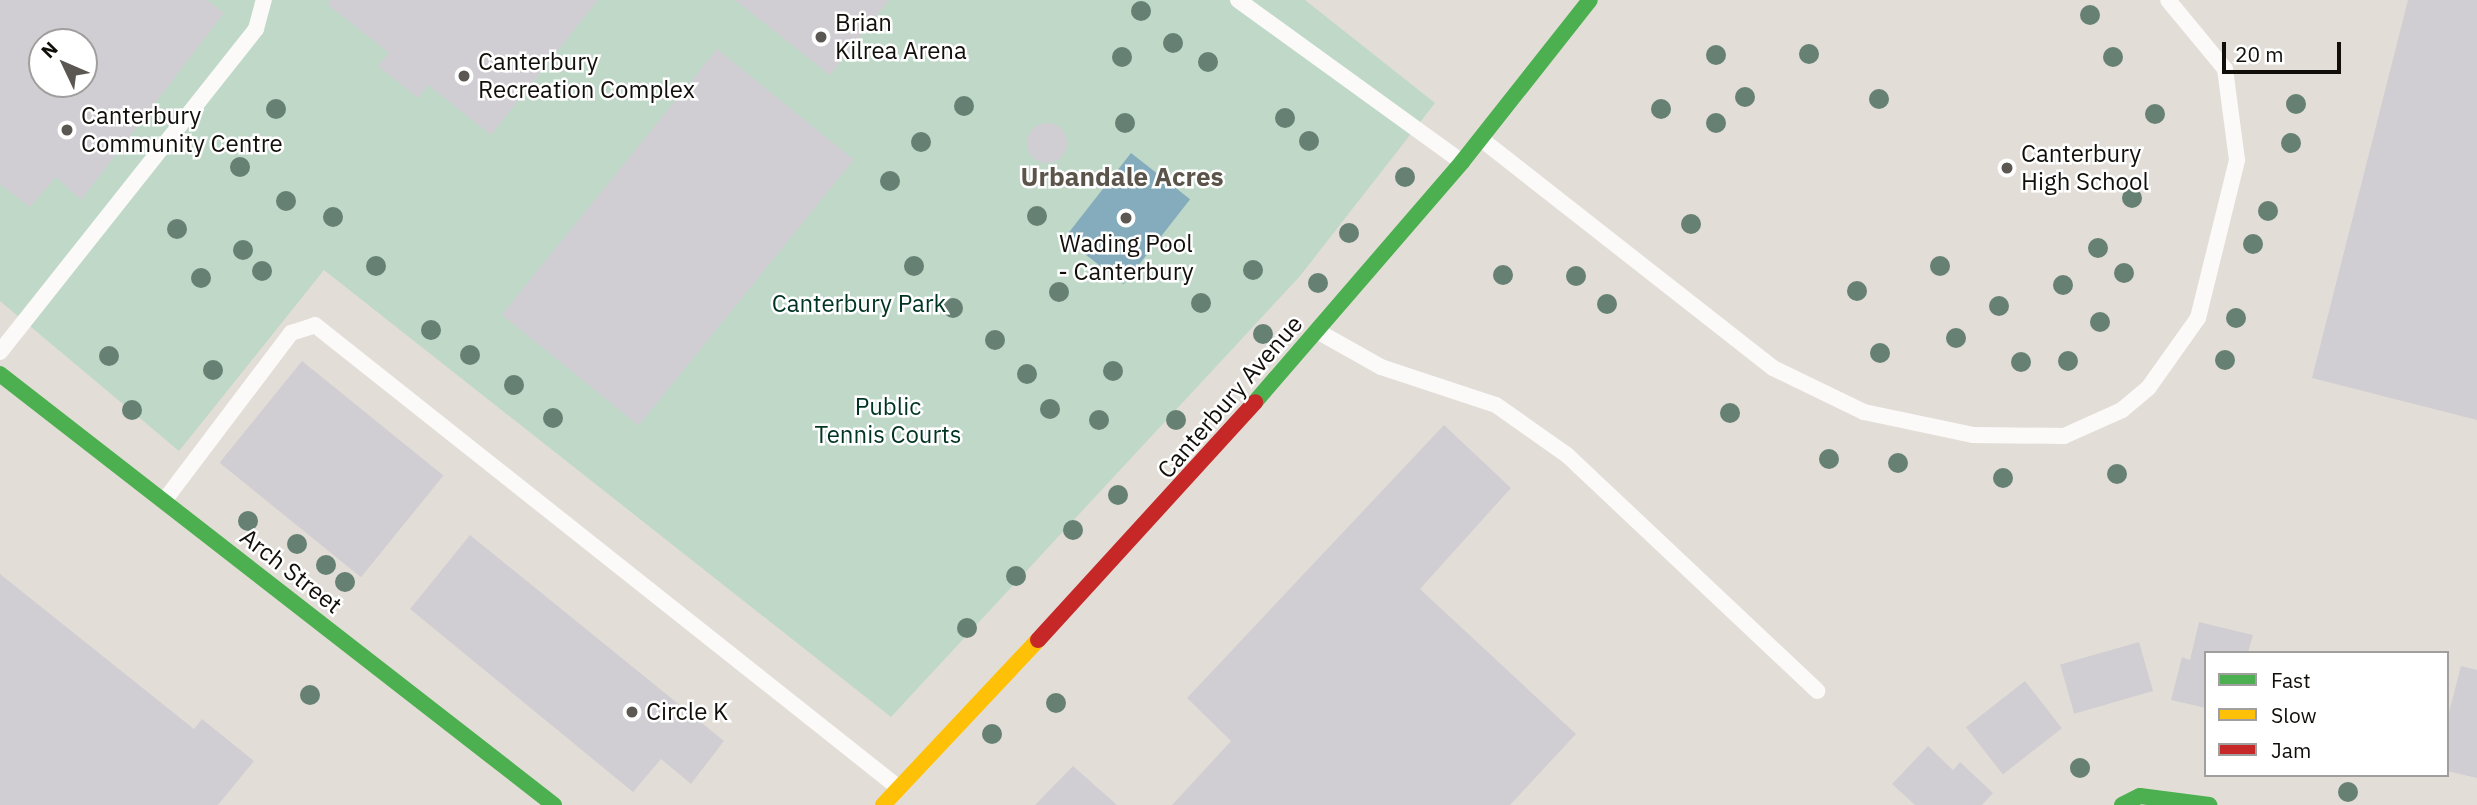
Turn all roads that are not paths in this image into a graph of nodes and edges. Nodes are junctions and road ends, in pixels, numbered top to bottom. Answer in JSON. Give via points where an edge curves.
{"nodes":[{"id":1,"x":264,"y":0,"type":"edge"},
{"id":2,"x":1238,"y":0,"type":"edge"},
{"id":3,"x":1590,"y":0,"type":"edge"},
{"id":4,"x":2168,"y":0,"type":"edge"},
{"id":5,"x":1481,"y":139,"type":"junction"},
{"id":6,"x":1462,"y":162,"type":"junction"},
{"id":7,"x":1317,"y":331,"type":"junction"},
{"id":8,"x":0,"y":352,"type":"edge"},
{"id":9,"x":0,"y":374,"type":"edge"},
{"id":10,"x":164,"y":501,"type":"junction"},
{"id":11,"x":1817,"y":691,"type":"dead end"},
{"id":12,"x":899,"y":788,"type":"junction"},
{"id":13,"x":554,"y":805,"type":"edge"},
{"id":14,"x":883,"y":805,"type":"edge"},
{"id":15,"x":2122,"y":805,"type":"edge"},
{"id":16,"x":2209,"y":805,"type":"edge"}],
"edges":[{"from":1,"to":8,"type":"lane","via":[[256,29]]},
{"from":2,"to":6,"type":"lane"},
{"from":3,"to":5,"type":"street","name":"Canterbury Avenue"},
{"from":4,"to":5,"type":"lane","via":[[2225,69],[2238,160],[2198,318],[2149,387],[2122,410],[2064,436],[1973,435],[1864,412],[1773,368]]},
{"from":5,"to":6,"type":"street","name":"Canterbury Avenue"},
{"from":6,"to":7,"type":"street","name":"Canterbury Avenue"},
{"from":7,"to":11,"type":"lane","via":[[1381,367],[1496,405],[1567,455]]},
{"from":7,"to":12,"type":"street","name":"Canterbury Avenue","via":[[1199,468]]},
{"from":9,"to":10,"type":"street","name":"Arch Street"},
{"from":10,"to":12,"type":"lane","via":[[291,333],[315,326]]},
{"from":10,"to":13,"type":"street","name":"Arch Street"},
{"from":12,"to":14,"type":"street","name":"Canterbury Avenue"},
{"from":15,"to":16,"type":"street","via":[[2140,796]]}]}
